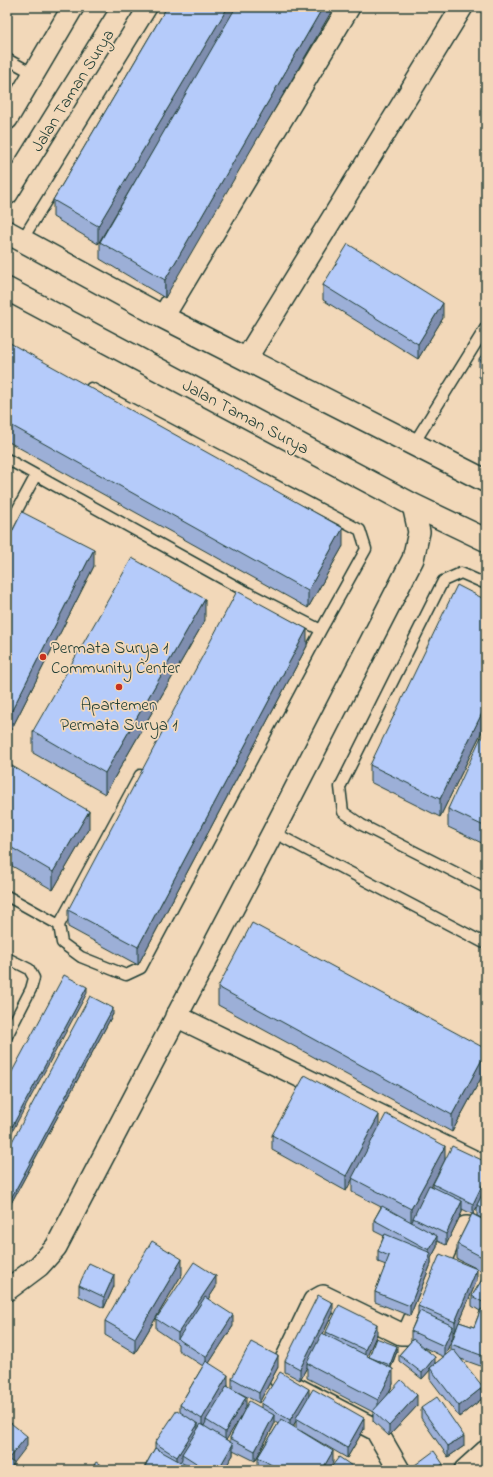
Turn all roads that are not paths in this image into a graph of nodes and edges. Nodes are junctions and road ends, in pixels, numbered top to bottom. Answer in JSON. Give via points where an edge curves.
{"nodes":[{"id":1,"x":73,"y":7,"type":"edge"},
{"id":2,"x":124,"y":7,"type":"edge"},
{"id":3,"x":166,"y":7,"type":"edge"},
{"id":4,"x":349,"y":7,"type":"edge"},
{"id":5,"x":462,"y":7,"type":"edge"},
{"id":6,"x":7,"y":59,"type":"edge"},
{"id":7,"x":34,"y":74,"type":"junction"},
{"id":8,"x":7,"y":119,"type":"edge"},
{"id":9,"x":7,"y":194,"type":"edge"},
{"id":10,"x":14,"y":236,"type":"edge"},
{"id":11,"x":7,"y":289,"type":"edge"},
{"id":12,"x":163,"y":316,"type":"junction"},
{"id":13,"x":486,"y":327,"type":"edge"},
{"id":14,"x":246,"y":359,"type":"junction"},
{"id":15,"x":85,"y":385,"type":"edge"},
{"id":16,"x":413,"y":444,"type":"junction"},
{"id":17,"x":7,"y":459,"type":"edge"},
{"id":18,"x":36,"y":475,"type":"junction"},
{"id":19,"x":486,"y":481,"type":"edge"},
{"id":20,"x":413,"y":505,"type":"junction"},
{"id":21,"x":7,"y":529,"type":"edge"},
{"id":22,"x":486,"y":540,"type":"edge"},
{"id":23,"x":486,"y":584,"type":"edge"},
{"id":24,"x":321,"y":630,"type":"junction"},
{"id":25,"x":146,"y":764,"type":"edge"},
{"id":26,"x":273,"y":832,"type":"junction"},
{"id":27,"x":486,"y":888,"type":"edge"},
{"id":28,"x":7,"y":896,"type":"edge"},
{"id":29,"x":58,"y":925,"type":"junction"},
{"id":30,"x":486,"y":944,"type":"edge"},
{"id":31,"x":7,"y":958,"type":"edge"},
{"id":32,"x":176,"y":1016,"type":"junction"},
{"id":33,"x":7,"y":1036,"type":"edge"},
{"id":34,"x":486,"y":1167,"type":"edge"},
{"id":35,"x":486,"y":1229,"type":"edge"},
{"id":36,"x":7,"y":1290,"type":"edge"},
{"id":37,"x":486,"y":1451,"type":"edge"},
{"id":38,"x":399,"y":1470,"type":"edge"},
{"id":39,"x":465,"y":1470,"type":"edge"}],
"edges":[{"from":1,"to":7,"type":"street"},
{"from":2,"to":9,"type":"street","name":"Jalan Taman Surya"},
{"from":3,"to":10,"type":"lane"},
{"from":4,"to":12,"type":"street"},
{"from":5,"to":14,"type":"street"},
{"from":6,"to":7,"type":"lane"},
{"from":7,"to":8,"type":"street"},
{"from":10,"to":12,"type":"street"},
{"from":11,"to":20,"type":"street","name":"Jalan Taman Surya"},
{"from":12,"to":14,"type":"street"},
{"from":13,"to":16,"type":"lane"},
{"from":14,"to":16,"type":"street"},
{"from":15,"to":24,"type":"lane","via":[[360,530],[366,549]]},
{"from":16,"to":19,"type":"street"},
{"from":17,"to":18,"type":"lane"},
{"from":18,"to":21,"type":"lane"},
{"from":18,"to":24,"type":"lane","via":[[239,592]]},
{"from":20,"to":22,"type":"street","name":"Jalan Taman Surya"},
{"from":20,"to":26,"type":"street","via":[[419,532],[412,558]]},
{"from":23,"to":27,"type":"lane","via":[[461,573],[443,582],[340,787],[343,812]]},
{"from":24,"to":29,"type":"lane","via":[[141,968],[126,975],[81,957],[62,943]]},
{"from":25,"to":29,"type":"lane"},
{"from":26,"to":30,"type":"lane"},
{"from":26,"to":32,"type":"street"},
{"from":28,"to":29,"type":"lane"},
{"from":31,"to":33,"type":"lane","via":[[29,969],[34,978]]},
{"from":32,"to":34,"type":"street"},
{"from":32,"to":36,"type":"street","via":[[56,1247],[39,1266]]},
{"from":35,"to":38,"type":"street","via":[[466,1227],[452,1234],[408,1334],[401,1334],[323,1296],[314,1302],[280,1372],[279,1377],[282,1380],[376,1430]]},
{"from":37,"to":39,"type":"street"}]}
